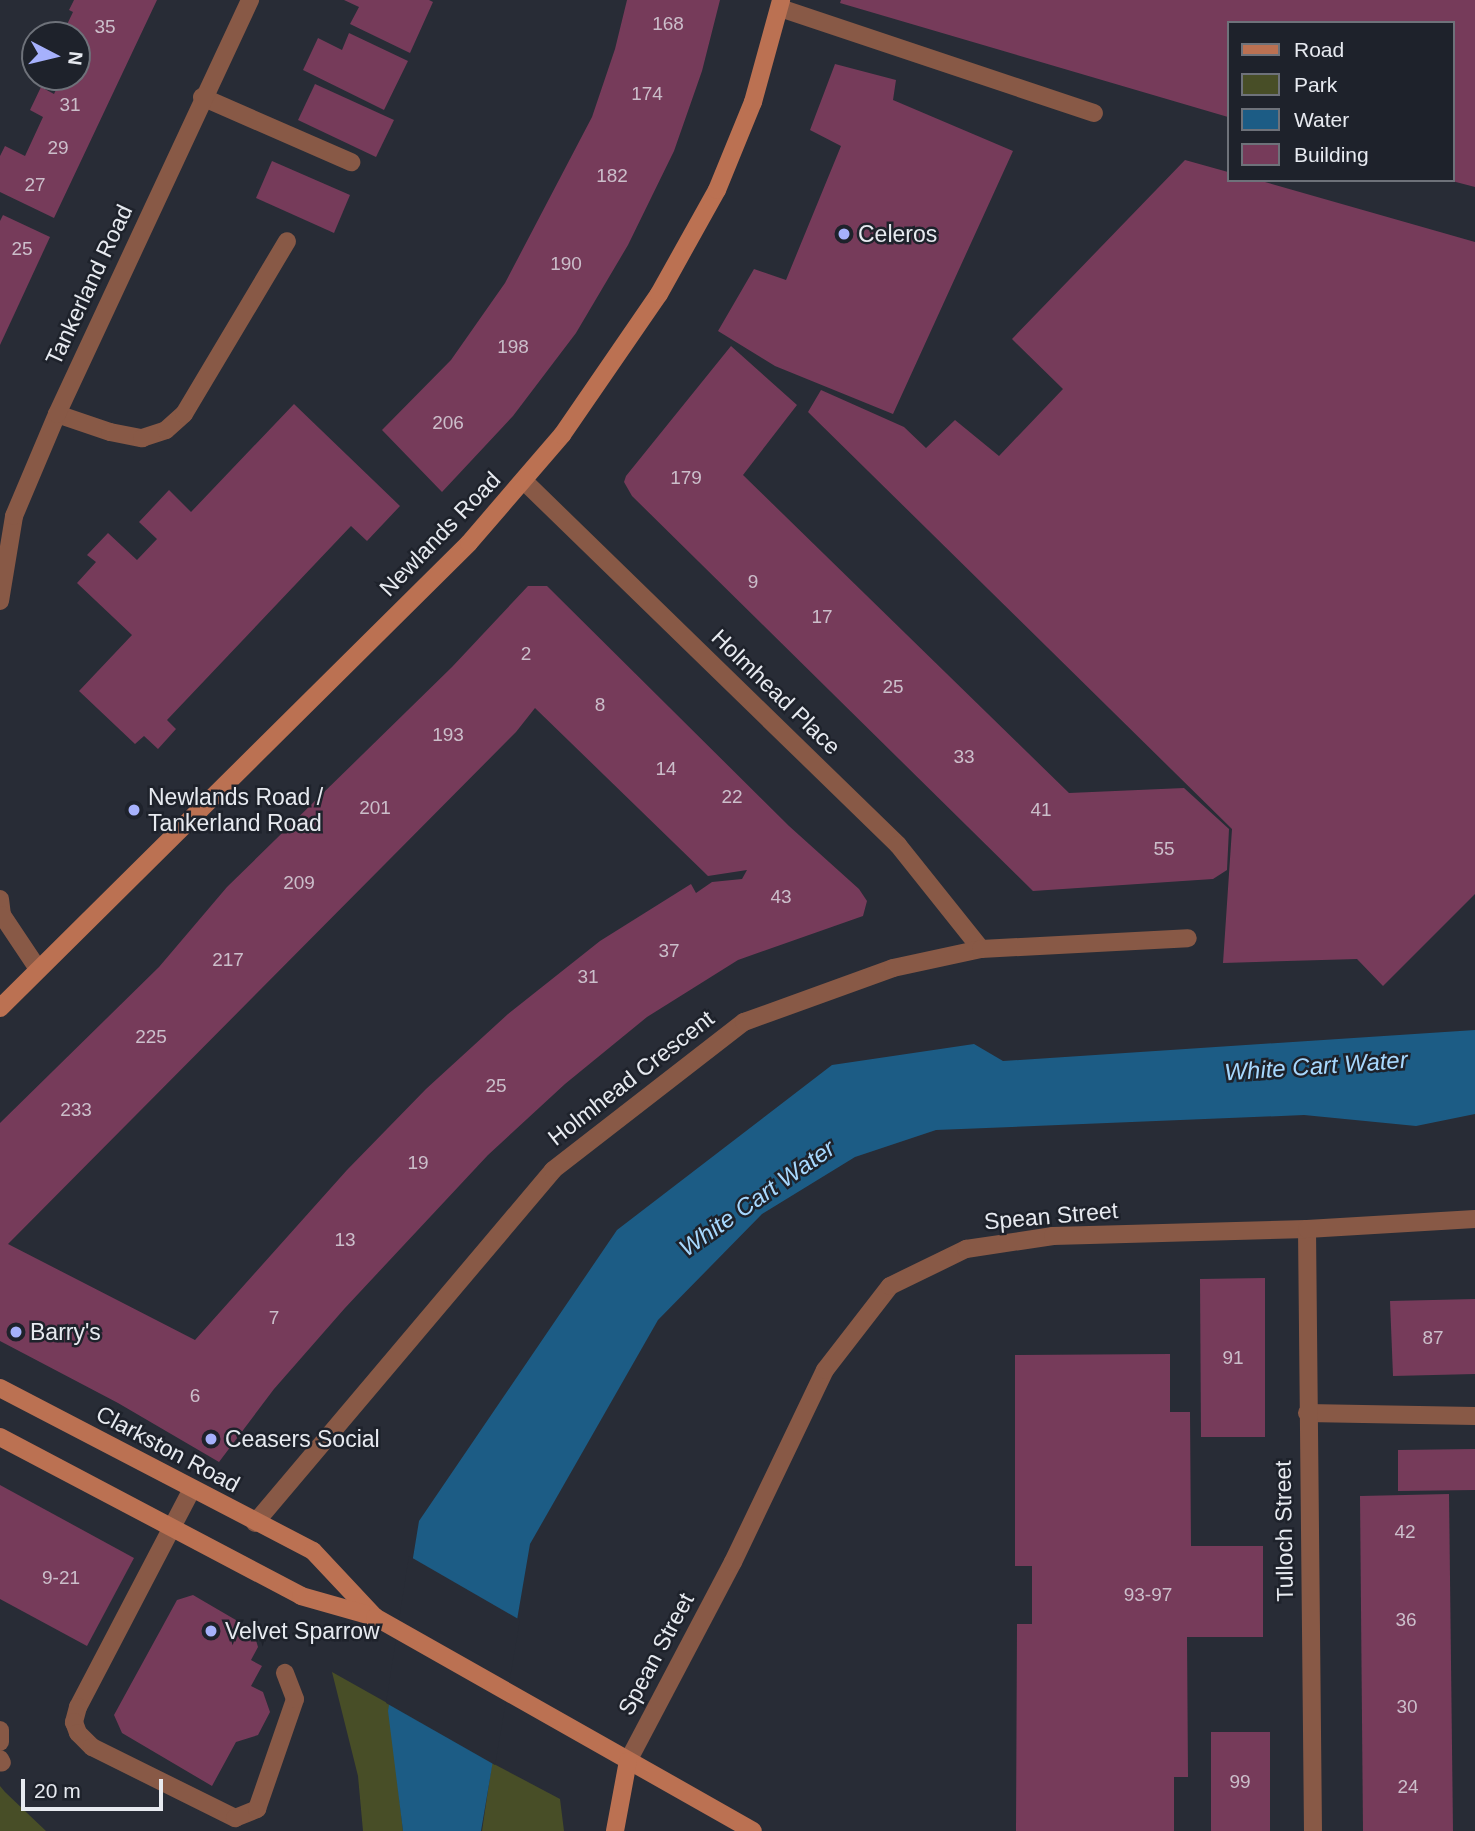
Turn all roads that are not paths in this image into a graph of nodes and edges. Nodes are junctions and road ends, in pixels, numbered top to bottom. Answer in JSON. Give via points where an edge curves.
{"nodes":[{"id":1,"x":250,"y":0,"type":"edge"},
{"id":2,"x":781,"y":4,"type":"edge"},
{"id":3,"x":202,"y":97,"type":"junction"},
{"id":4,"x":1094,"y":113,"type":"dead end"},
{"id":5,"x":351,"y":162,"type":"dead end"},
{"id":6,"x":287,"y":241,"type":"dead end"},
{"id":7,"x":57,"y":414,"type":"junction"},
{"id":8,"x":524,"y":481,"type":"junction"},
{"id":9,"x":0,"y":601,"type":"edge"},
{"id":10,"x":0,"y":900,"type":"edge"},
{"id":11,"x":1188,"y":938,"type":"dead end"},
{"id":12,"x":981,"y":949,"type":"junction"},
{"id":13,"x":38,"y":969,"type":"junction"},
{"id":14,"x":0,"y":1008,"type":"edge"},
{"id":15,"x":1475,"y":1219,"type":"edge"},
{"id":16,"x":1307,"y":1230,"type":"junction"},
{"id":17,"x":0,"y":1388,"type":"edge"},
{"id":18,"x":1307,"y":1413,"type":"junction"},
{"id":19,"x":1475,"y":1416,"type":"edge"},
{"id":20,"x":0,"y":1437,"type":"edge"},
{"id":21,"x":192,"y":1489,"type":"junction"},
{"id":22,"x":256,"y":1523,"type":"junction"},
{"id":23,"x":171,"y":1529,"type":"junction"},
{"id":24,"x":375,"y":1617,"type":"junction"},
{"id":25,"x":285,"y":1673,"type":"dead end"},
{"id":26,"x":0,"y":1730,"type":"edge"},
{"id":27,"x":0,"y":1742,"type":"edge"},
{"id":28,"x":628,"y":1761,"type":"junction"},
{"id":29,"x":615,"y":1831,"type":"edge"},
{"id":30,"x":753,"y":1831,"type":"edge"},
{"id":31,"x":1313,"y":1831,"type":"edge"}],
"edges":[{"from":1,"to":3,"type":"street","name":"Tankerland Road"},
{"from":2,"to":4,"type":"street"},
{"from":2,"to":8,"type":"street","name":"Newlands Road","via":[[753,102],[717,190],[659,294],[600,385]]},
{"from":3,"to":5,"type":"street"},
{"from":3,"to":7,"type":"street","name":"Tankerland Road"},
{"from":6,"to":7,"type":"street","via":[[184,414],[166,430],[142,438]]},
{"from":7,"to":9,"type":"street","name":"Tankerland Road","via":[[14,516]]},
{"from":8,"to":12,"type":"street","name":"Holmhead Place","via":[[898,845]]},
{"from":8,"to":13,"type":"street","name":"Newlands Road","via":[[469,543]]},
{"from":10,"to":13,"type":"street","via":[[2,915]]},
{"from":11,"to":12,"type":"street","name":"Holmhead Crescent"},
{"from":12,"to":22,"type":"street","name":"Holmhead Crescent","via":[[893,968],[744,1022],[553,1170]]},
{"from":13,"to":14,"type":"street","name":"Newlands Road"},
{"from":15,"to":16,"type":"street","name":"Spean Street"},
{"from":16,"to":18,"type":"street","name":"Tulloch Street"},
{"from":16,"to":28,"type":"street","name":"Spean Street","via":[[1053,1236],[966,1249],[890,1286],[825,1370],[733,1562]]},
{"from":17,"to":21,"type":"street","name":"Clarkston Road"},
{"from":18,"to":19,"type":"street"},
{"from":18,"to":31,"type":"street","name":"Tulloch Street"},
{"from":20,"to":23,"type":"street"},
{"from":21,"to":22,"type":"street","name":"Clarkston Road"},
{"from":21,"to":23,"type":"street"},
{"from":22,"to":24,"type":"street","name":"Clarkston Road","via":[[313,1551]]},
{"from":23,"to":24,"type":"street","via":[[301,1597]]},
{"from":23,"to":25,"type":"street","via":[[78,1707],[74,1722],[83,1741],[235,1818],[257,1809],[295,1699]]},
{"from":24,"to":28,"type":"street"},
{"from":26,"to":27,"type":"street"},
{"from":28,"to":29,"type":"street"},
{"from":28,"to":30,"type":"street"}]}
